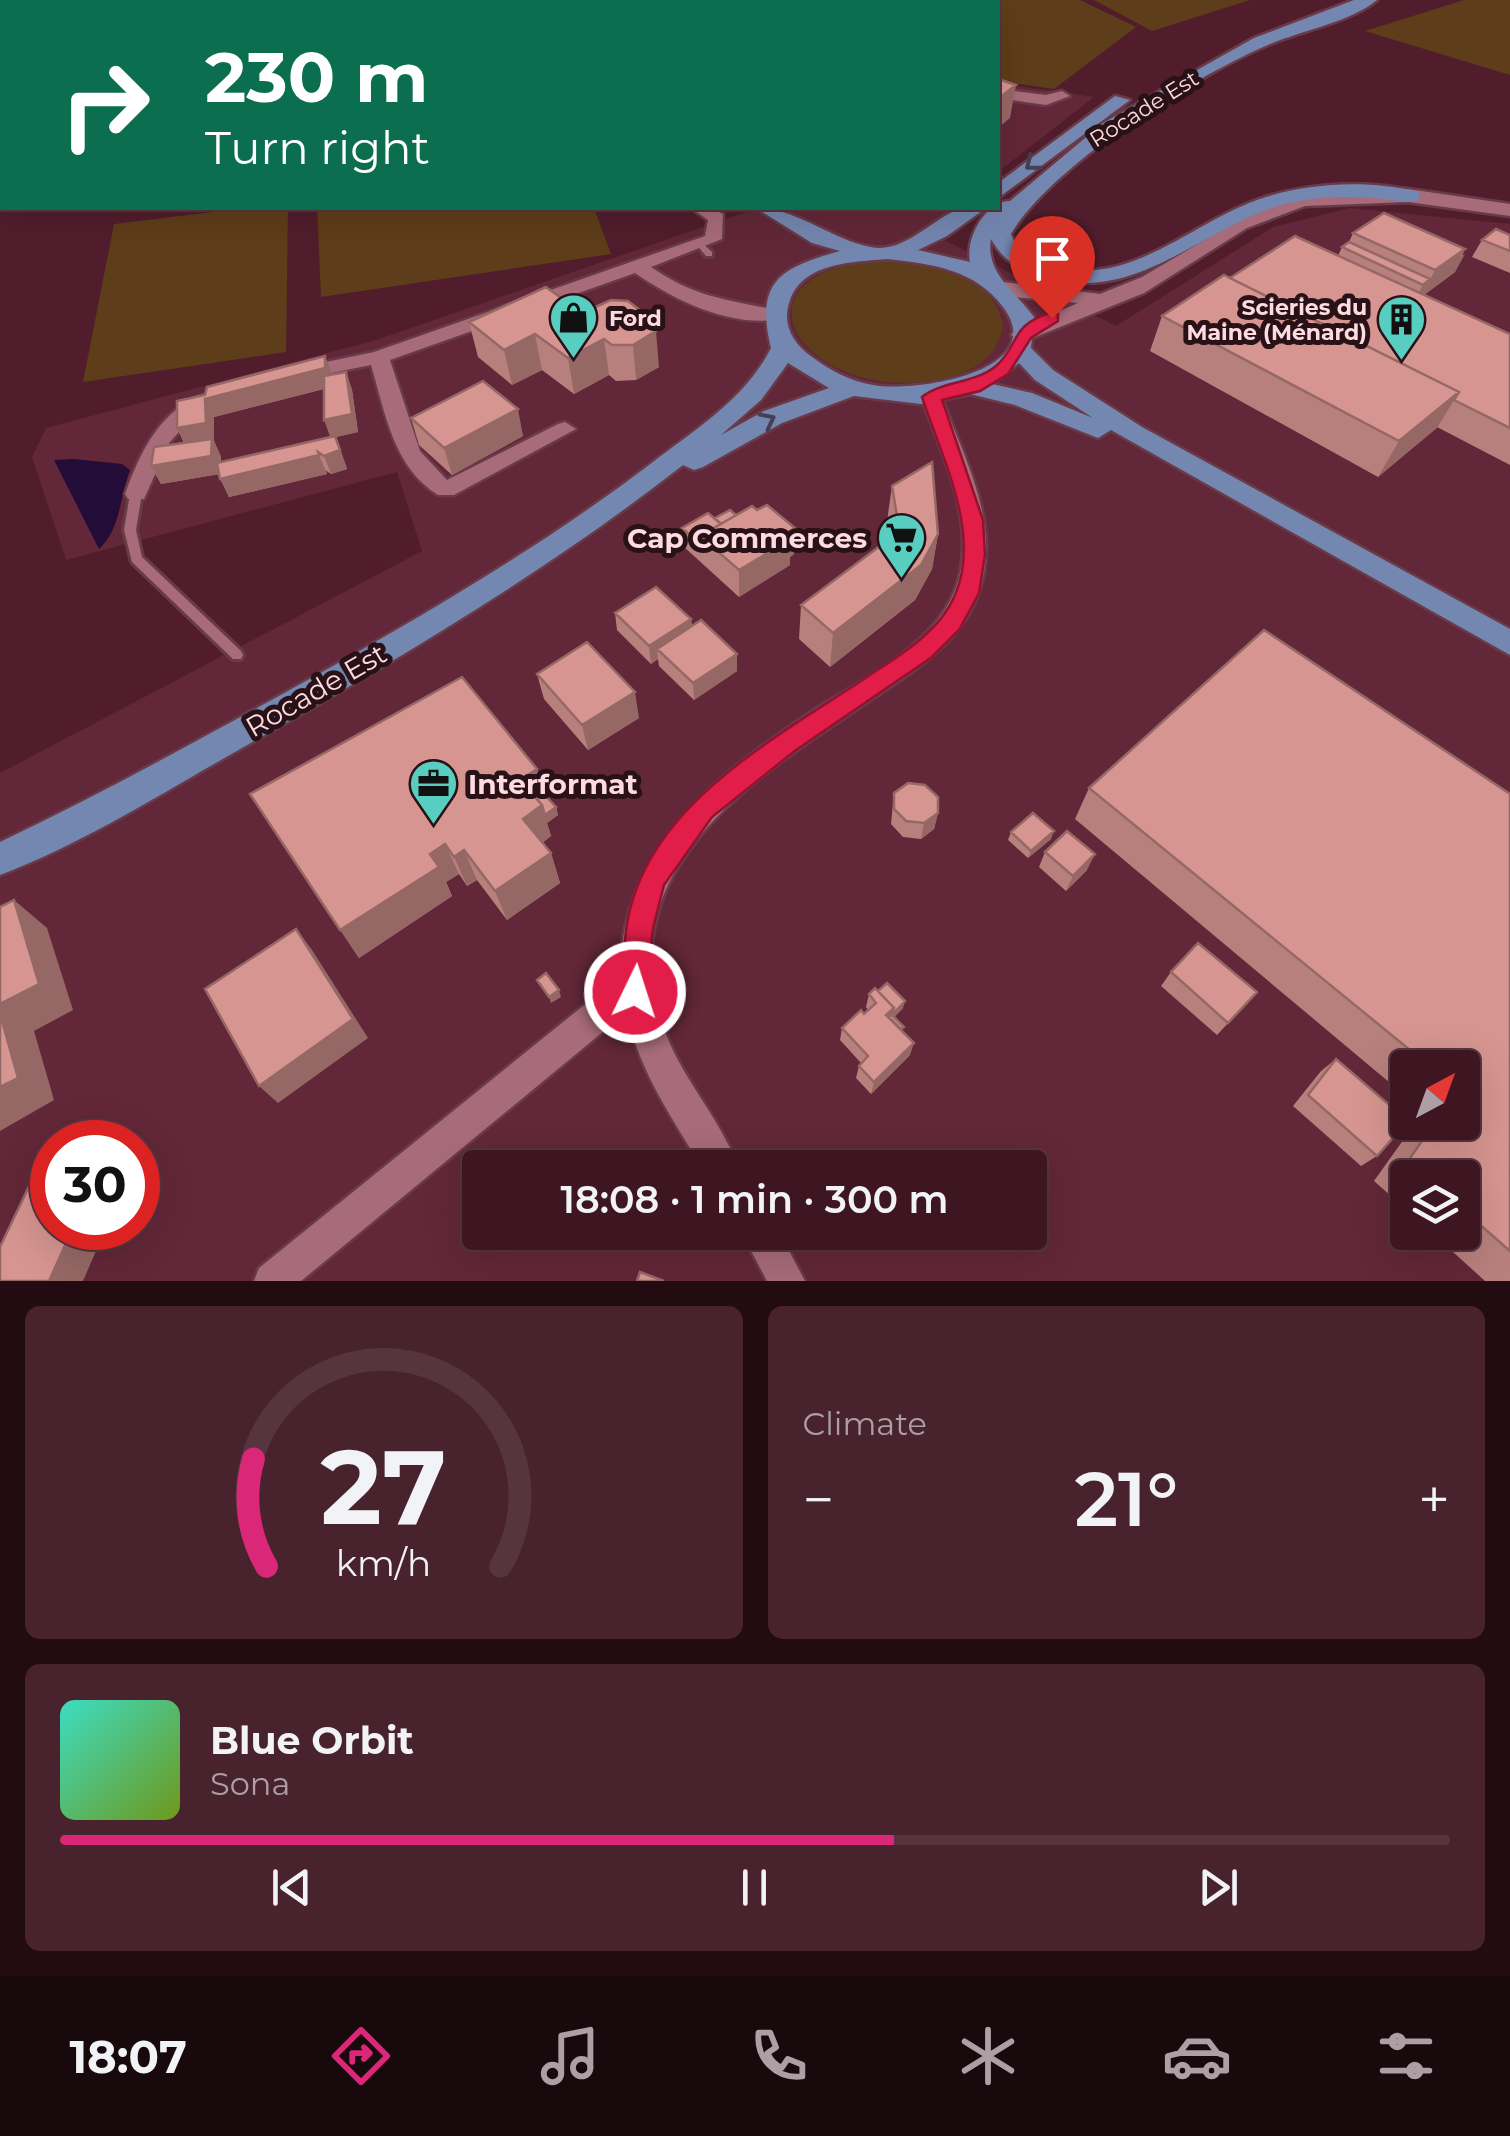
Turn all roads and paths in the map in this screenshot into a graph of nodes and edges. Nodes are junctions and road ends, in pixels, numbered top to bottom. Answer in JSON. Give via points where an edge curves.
{"nodes":[{"id":1,"x":1331,"y":0,"type":"edge"},
{"id":2,"x":1369,"y":0,"type":"edge"},
{"id":3,"x":1000,"y":94,"type":"edge"},
{"id":4,"x":1062,"y":96,"type":"dead end"},
{"id":5,"x":1126,"y":119,"type":"junction"},
{"id":6,"x":1000,"y":191,"type":"edge"},
{"id":7,"x":1412,"y":196,"type":"junction"},
{"id":8,"x":703,"y":210,"type":"edge"},
{"id":9,"x":749,"y":210,"type":"edge"},
{"id":10,"x":769,"y":210,"type":"edge"},
{"id":11,"x":973,"y":210,"type":"edge"},
{"id":12,"x":1510,"y":210,"type":"edge"},
{"id":13,"x":897,"y":250,"type":"junction"},
{"id":14,"x":866,"y":251,"type":"junction"},
{"id":15,"x":794,"y":256,"type":"junction"},
{"id":16,"x":638,"y":266,"type":"junction"},
{"id":17,"x":994,"y":282,"type":"junction"},
{"id":18,"x":1114,"y":296,"type":"junction"},
{"id":19,"x":773,"y":315,"type":"junction"},
{"id":20,"x":1021,"y":342,"type":"junction"},
{"id":21,"x":783,"y":348,"type":"junction"},
{"id":22,"x":378,"y":357,"type":"junction"},
{"id":23,"x":270,"y":381,"type":"edge"},
{"id":24,"x":974,"y":387,"type":"junction"},
{"id":25,"x":848,"y":390,"type":"junction"},
{"id":26,"x":222,"y":396,"type":"edge"},
{"id":27,"x":931,"y":397,"type":"junction"},
{"id":28,"x":565,"y":428,"type":"dead end"},
{"id":29,"x":136,"y":494,"type":"joint"},
{"id":30,"x":622,"y":501,"type":"junction"},
{"id":31,"x":1262,"y":507,"type":"junction"},
{"id":32,"x":1510,"y":646,"type":"edge"},
{"id":33,"x":236,"y":655,"type":"dead end"},
{"id":34,"x":0,"y":859,"type":"edge"},
{"id":35,"x":635,"y":992,"type":"junction"},
{"id":36,"x":712,"y":1150,"type":"edge"},
{"id":37,"x":769,"y":1250,"type":"edge"},
{"id":38,"x":272,"y":1281,"type":"edge"},
{"id":39,"x":787,"y":1281,"type":"edge"}],
"edges":[{"from":1,"to":6,"type":"main road","name":"Rocade Est","one_way":true,"via":[[1150,81]]},
{"from":2,"to":5,"type":"main road","name":"Rocade Est","via":[[1260,42]]},
{"from":3,"to":4,"type":"street"},
{"from":5,"to":7,"type":"main road","via":[[1018,204],[1000,234],[1023,263],[1069,278],[1114,278],[1274,201],[1340,191]]},
{"from":5,"to":17,"type":"main road","name":"Rocade Est","via":[[983,227],[977,257]]},
{"from":7,"to":12,"type":"main road"},
{"from":7,"to":18,"type":"main road","via":[[1336,197],[1268,211]]},
{"from":8,"to":16,"type":"street","via":[[718,226],[705,249]]},
{"from":9,"to":15,"type":"main road"},
{"from":10,"to":14,"type":"main road","via":[[819,239]]},
{"from":11,"to":13,"type":"main road"},
{"from":13,"to":14,"type":"main road"},
{"from":13,"to":17,"type":"main road","via":[[944,258]]},
{"from":14,"to":15,"type":"main road"},
{"from":15,"to":19,"type":"main road"},
{"from":16,"to":19,"type":"street","via":[[701,306]]},
{"from":16,"to":22,"type":"street"},
{"from":17,"to":18,"type":"main road","via":[[1055,296]]},
{"from":17,"to":20,"type":"main road","via":[[1022,319]]},
{"from":18,"to":20,"type":"main road","via":[[1052,318]]},
{"from":19,"to":21,"type":"main road"},
{"from":20,"to":24,"type":"main road","via":[[1002,370]]},
{"from":20,"to":31,"type":"main road","via":[[1044,375],[1084,404]]},
{"from":21,"to":25,"type":"main road"},
{"from":21,"to":30,"type":"main road","via":[[771,376],[747,401]]},
{"from":22,"to":23,"type":"street"},
{"from":22,"to":28,"type":"street","via":[[408,447],[432,484],[446,490]]},
{"from":24,"to":27,"type":"main road"},
{"from":24,"to":31,"type":"main road","via":[[1071,416]]},
{"from":25,"to":27,"type":"main road"},
{"from":30,"to":25,"type":"main road","one_way":true,"via":[[773,417]]},
{"from":26,"to":29,"type":"street","via":[[182,412],[166,429]]},
{"from":27,"to":35,"type":"street","via":[[972,520],[968,593],[951,624],[924,651],[741,777],[690,824],[652,880]]},
{"from":29,"to":33,"type":"lane","via":[[130,530],[136,559]]},
{"from":30,"to":34,"type":"main road","name":"Rocade Est","via":[[337,679]]},
{"from":31,"to":32,"type":"main road"},
{"from":35,"to":36,"type":"street","via":[[649,1040]]},
{"from":35,"to":38,"type":"street","via":[[610,1004]]},
{"from":37,"to":39,"type":"street"}]}
